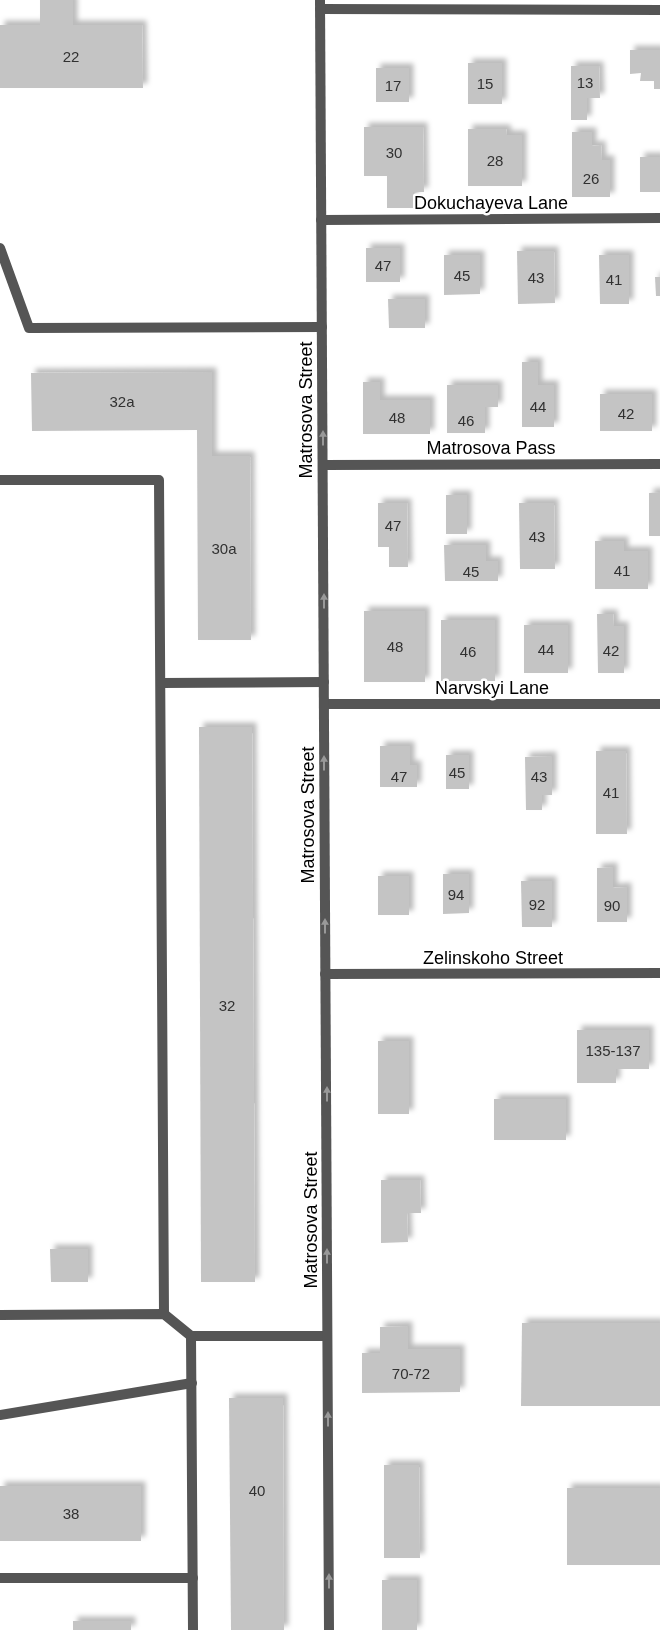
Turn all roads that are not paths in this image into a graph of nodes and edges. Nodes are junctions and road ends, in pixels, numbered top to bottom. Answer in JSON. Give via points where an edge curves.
{"nodes":[{"id":1,"x":320,"y":5,"type":"edge"},
{"id":2,"x":660,"y":10,"type":"edge"},
{"id":3,"x":660,"y":218,"type":"edge"},
{"id":4,"x":321,"y":220,"type":"junction"},
{"id":5,"x":0,"y":248,"type":"edge"},
{"id":6,"x":322,"y":327,"type":"junction"},
{"id":7,"x":660,"y":464,"type":"edge"},
{"id":8,"x":323,"y":465,"type":"junction"},
{"id":9,"x":0,"y":480,"type":"edge"},
{"id":10,"x":324,"y":682,"type":"junction"},
{"id":11,"x":160,"y":683,"type":"junction"},
{"id":12,"x":324,"y":704,"type":"junction"},
{"id":13,"x":660,"y":704,"type":"edge"},
{"id":14,"x":660,"y":973,"type":"edge"},
{"id":15,"x":325,"y":974,"type":"junction"},
{"id":16,"x":164,"y":1314,"type":"junction"},
{"id":17,"x":0,"y":1315,"type":"edge"},
{"id":18,"x":191,"y":1336,"type":"junction"},
{"id":19,"x":327,"y":1336,"type":"junction"},
{"id":20,"x":192,"y":1383,"type":"junction"},
{"id":21,"x":0,"y":1415,"type":"edge"},
{"id":22,"x":0,"y":1578,"type":"edge"},
{"id":23,"x":193,"y":1578,"type":"junction"},
{"id":24,"x":193,"y":1630,"type":"edge"},
{"id":25,"x":329,"y":1630,"type":"edge"}],
"edges":[{"from":1,"to":2,"type":"street"},
{"from":1,"to":4,"type":"street","name":"Matrosova Street"},
{"from":3,"to":4,"type":"street","name":"Dokuchayeva Lane"},
{"from":4,"to":6,"type":"street","name":"Matrosova Street"},
{"from":5,"to":6,"type":"street","via":[[30,328]]},
{"from":8,"to":6,"type":"street","name":"Matrosova Street","one_way":true},
{"from":7,"to":8,"type":"street","name":"Matrosova Pass"},
{"from":10,"to":8,"type":"street","name":"Matrosova Street","one_way":true},
{"from":9,"to":11,"type":"street","via":[[159,480]]},
{"from":10,"to":11,"type":"street"},
{"from":10,"to":12,"type":"street","name":"Matrosova Street"},
{"from":11,"to":16,"type":"street"},
{"from":12,"to":13,"type":"street","name":"Narvskyi Lane"},
{"from":15,"to":12,"type":"street","name":"Matrosova Street","one_way":true},
{"from":14,"to":15,"type":"street","name":"Zelinskoho Street"},
{"from":19,"to":15,"type":"street","name":"Matrosova Street","one_way":true},
{"from":16,"to":17,"type":"street"},
{"from":16,"to":18,"type":"street"},
{"from":18,"to":19,"type":"street"},
{"from":18,"to":20,"type":"street"},
{"from":25,"to":19,"type":"street","name":"Matrosova Street","one_way":true},
{"from":20,"to":21,"type":"street"},
{"from":20,"to":23,"type":"street"},
{"from":22,"to":23,"type":"street"},
{"from":23,"to":24,"type":"street"}]}
